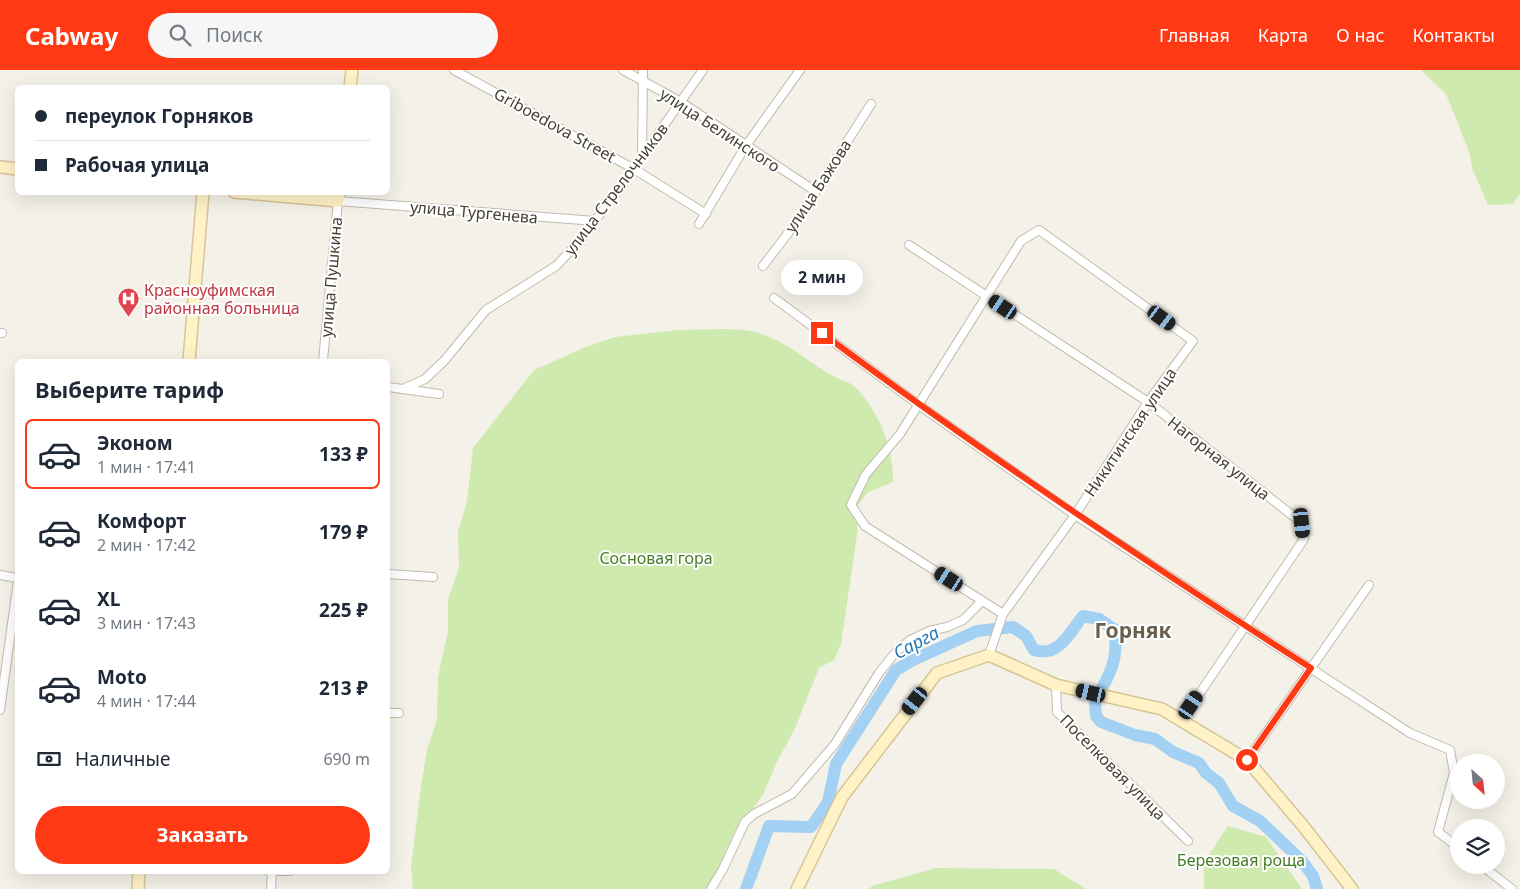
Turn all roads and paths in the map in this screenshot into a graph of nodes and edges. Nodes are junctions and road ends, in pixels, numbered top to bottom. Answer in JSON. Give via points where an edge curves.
{"nodes":[{"id":1,"x":352,"y":70,"type":"edge"},
{"id":2,"x":454,"y":70,"type":"edge"},
{"id":3,"x":623,"y":70,"type":"edge"},
{"id":4,"x":643,"y":70,"type":"edge"},
{"id":5,"x":703,"y":70,"type":"edge"},
{"id":6,"x":800,"y":70,"type":"edge"},
{"id":7,"x":641,"y":80,"type":"junction"},
{"id":8,"x":350,"y":85,"type":"edge"},
{"id":9,"x":680,"y":102,"type":"junction"},
{"id":10,"x":871,"y":104,"type":"dead end"},
{"id":11,"x":745,"y":147,"type":"junction"},
{"id":12,"x":642,"y":158,"type":"junction"},
{"id":13,"x":0,"y":167,"type":"edge"},
{"id":14,"x":15,"y":169,"type":"edge"},
{"id":15,"x":634,"y":169,"type":"junction"},
{"id":16,"x":815,"y":191,"type":"junction"},
{"id":17,"x":203,"y":195,"type":"edge"},
{"id":18,"x":296,"y":195,"type":"edge"},
{"id":19,"x":338,"y":197,"type":"edge"},
{"id":20,"x":706,"y":214,"type":"junction"},
{"id":21,"x":595,"y":221,"type":"junction"},
{"id":22,"x":699,"y":224,"type":"dead end"},
{"id":23,"x":909,"y":245,"type":"dead end"},
{"id":24,"x":763,"y":266,"type":"dead end"},
{"id":25,"x":987,"y":296,"type":"junction"},
{"id":26,"x":774,"y":298,"type":"dead end"},
{"id":27,"x":189,"y":359,"type":"edge"},
{"id":28,"x":323,"y":359,"type":"edge"},
{"id":29,"x":390,"y":387,"type":"edge"},
{"id":30,"x":403,"y":389,"type":"junction"},
{"id":31,"x":439,"y":394,"type":"dead end"},
{"id":32,"x":1148,"y":402,"type":"junction"},
{"id":33,"x":918,"y":405,"type":"junction"},
{"id":34,"x":1075,"y":514,"type":"junction"},
{"id":35,"x":390,"y":574,"type":"edge"},
{"id":36,"x":0,"y":576,"type":"edge"},
{"id":37,"x":15,"y":578,"type":"edge"},
{"id":38,"x":433,"y":578,"type":"dead end"},
{"id":39,"x":1369,"y":584,"type":"dead end"},
{"id":40,"x":15,"y":601,"type":"edge"},
{"id":41,"x":982,"y":601,"type":"junction"},
{"id":42,"x":1003,"y":614,"type":"junction"},
{"id":43,"x":1245,"y":626,"type":"junction"},
{"id":44,"x":989,"y":654,"type":"junction"},
{"id":45,"x":1311,"y":668,"type":"junction"},
{"id":46,"x":1056,"y":685,"type":"junction"},
{"id":47,"x":0,"y":710,"type":"edge"},
{"id":48,"x":390,"y":713,"type":"edge"},
{"id":49,"x":399,"y":713,"type":"dead end"},
{"id":50,"x":1181,"y":721,"type":"junction"},
{"id":51,"x":1247,"y":760,"type":"junction"},
{"id":52,"x":1188,"y":841,"type":"dead end"},
{"id":53,"x":1450,"y":841,"type":"edge"},
{"id":54,"x":139,"y":874,"type":"edge"},
{"id":55,"x":272,"y":874,"type":"edge"},
{"id":56,"x":1493,"y":874,"type":"edge"},
{"id":57,"x":138,"y":889,"type":"edge"},
{"id":58,"x":271,"y":889,"type":"edge"},
{"id":59,"x":710,"y":889,"type":"edge"},
{"id":60,"x":797,"y":889,"type":"edge"},
{"id":61,"x":1352,"y":889,"type":"edge"},
{"id":62,"x":1512,"y":889,"type":"edge"}],
"edges":[{"from":1,"to":8,"type":"street"},
{"from":2,"to":15,"type":"street","name":"Griboedova Street"},
{"from":3,"to":7,"type":"street","name":"улица Белинского"},
{"from":4,"to":7,"type":"street"},
{"from":5,"to":9,"type":"street","name":"улица Стрелочников"},
{"from":6,"to":11,"type":"street"},
{"from":7,"to":9,"type":"street","name":"улица Белинского"},
{"from":7,"to":12,"type":"street"},
{"from":9,"to":11,"type":"street","name":"улица Белинского"},
{"from":9,"to":12,"type":"street","name":"улица Стрелочников"},
{"from":10,"to":16,"type":"street","name":"улица Бажова"},
{"from":11,"to":16,"type":"street","name":"улица Белинского"},
{"from":11,"to":20,"type":"street"},
{"from":12,"to":15,"type":"street","name":"улица Стрелочников"},
{"from":13,"to":14,"type":"street"},
{"from":15,"to":20,"type":"street","name":"Griboedova Street"},
{"from":15,"to":21,"type":"street","name":"улица Стрелочников"},
{"from":16,"to":24,"type":"street","name":"улица Бажова"},
{"from":17,"to":27,"type":"street"},
{"from":18,"to":19,"type":"street","name":"улица Тургенева"},
{"from":19,"to":21,"type":"street","name":"улица Тургенева"},
{"from":19,"to":28,"type":"street","name":"улица Пушкина"},
{"from":20,"to":22,"type":"street"},
{"from":21,"to":30,"type":"street","name":"улица Стрелочников","via":[[556,266],[486,310],[444,361],[428,376]]},
{"from":23,"to":25,"type":"street","name":"Нагорная улица"},
{"from":25,"to":32,"type":"street","name":"Нагорная улица"},
{"from":25,"to":32,"type":"street","name":"Никитинская улица","via":[[1022,241],[1039,230],[1193,341]]},
{"from":25,"to":33,"type":"street"},
{"from":26,"to":33,"type":"street"},
{"from":29,"to":30,"type":"street"},
{"from":30,"to":31,"type":"street"},
{"from":32,"to":34,"type":"street","name":"Никитинская улица"},
{"from":32,"to":43,"type":"street","name":"Нагорная улица","via":[[1302,523],[1304,539]]},
{"from":33,"to":34,"type":"street"},
{"from":33,"to":41,"type":"street","via":[[900,434],[866,474],[851,505],[865,526]]},
{"from":34,"to":42,"type":"street","name":"Никитинская улица"},
{"from":34,"to":43,"type":"street"},
{"from":35,"to":38,"type":"street"},
{"from":36,"to":37,"type":"street"},
{"from":39,"to":45,"type":"street"},
{"from":40,"to":47,"type":"street"},
{"from":41,"to":42,"type":"street"},
{"from":41,"to":59,"type":"street","via":[[963,620],[910,640],[895,653],[878,673],[835,744],[792,794],[745,822]]},
{"from":42,"to":44,"type":"street","name":"Никитинская улица"},
{"from":43,"to":45,"type":"street"},
{"from":43,"to":50,"type":"street"},
{"from":44,"to":46,"type":"street"},
{"from":44,"to":60,"type":"street","via":[[937,673],[842,797]]},
{"from":45,"to":51,"type":"street"},
{"from":45,"to":53,"type":"street","via":[[1410,734],[1450,750],[1454,773],[1438,832]]},
{"from":46,"to":50,"type":"street","via":[[1162,710]]},
{"from":46,"to":52,"type":"street","name":"Поселковая улица","via":[[1057,712]]},
{"from":48,"to":49,"type":"street"},
{"from":50,"to":51,"type":"street"},
{"from":51,"to":61,"type":"street"},
{"from":54,"to":57,"type":"street"},
{"from":55,"to":58,"type":"street"},
{"from":56,"to":62,"type":"street"}]}
